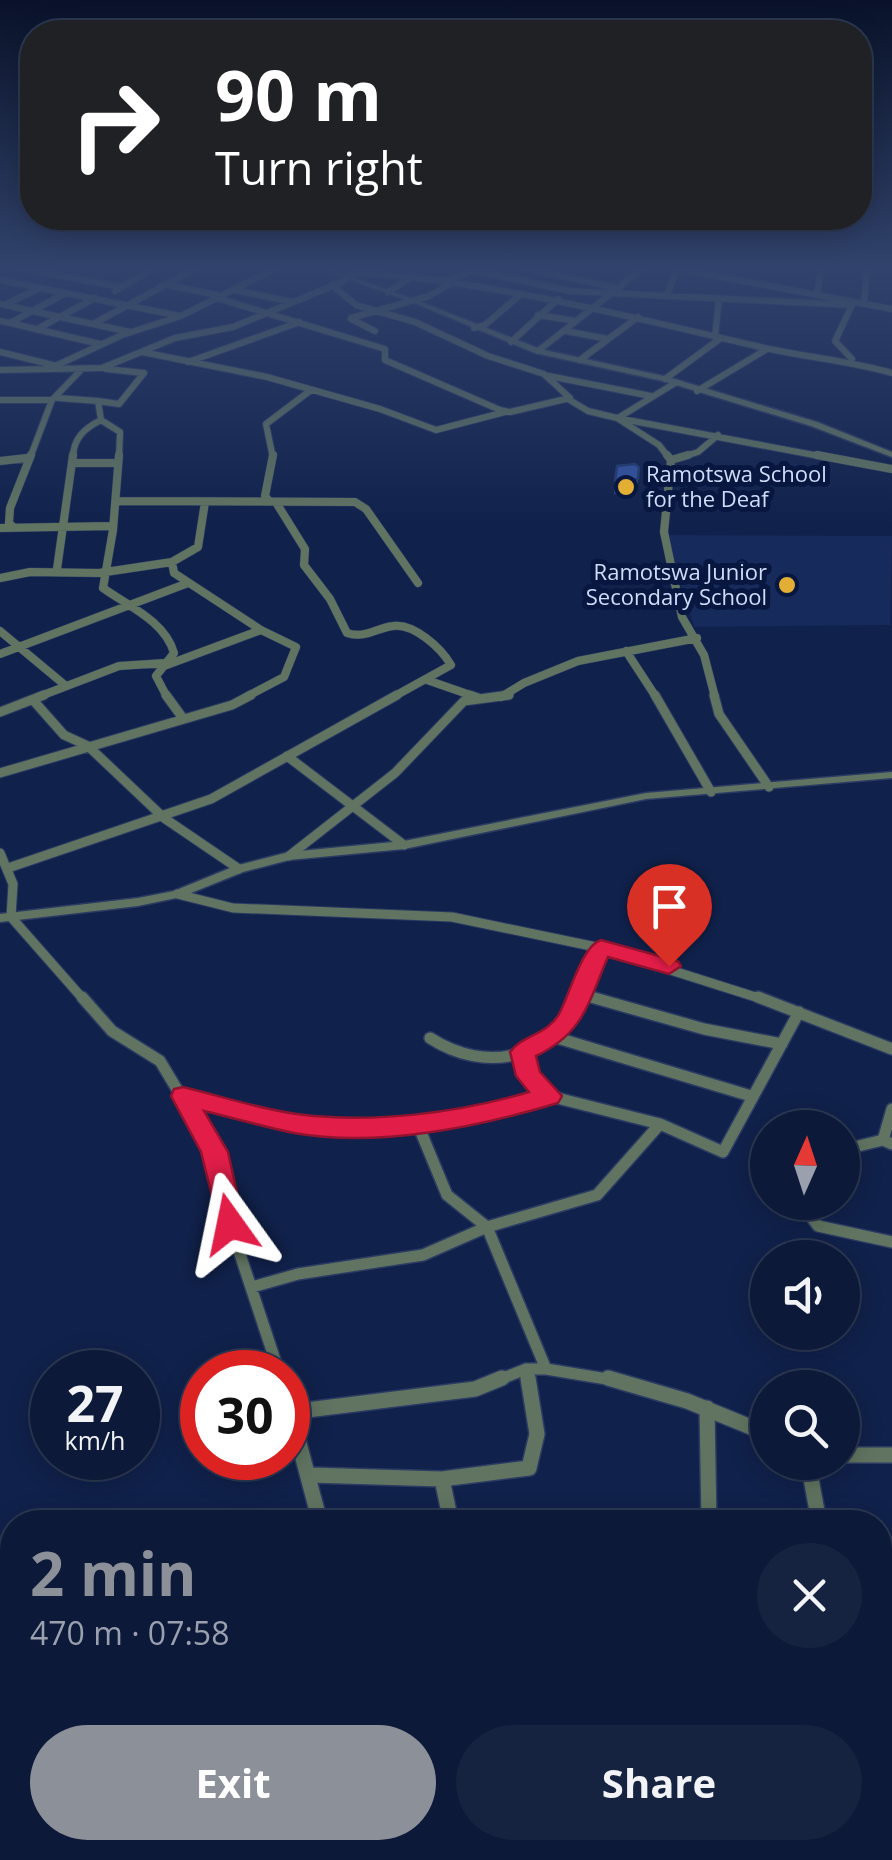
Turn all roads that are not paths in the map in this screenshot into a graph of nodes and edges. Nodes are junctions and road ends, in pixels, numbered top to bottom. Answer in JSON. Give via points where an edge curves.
{"nodes":[{"id":1,"x":3,"y":353,"type":"edge"},
{"id":2,"x":83,"y":353,"type":"edge"},
{"id":3,"x":140,"y":353,"type":"edge"},
{"id":4,"x":146,"y":353,"type":"edge"},
{"id":5,"x":211,"y":353,"type":"edge"},
{"id":6,"x":385,"y":353,"type":"edge"},
{"id":7,"x":480,"y":353,"type":"edge"},
{"id":8,"x":542,"y":353,"type":"edge"},
{"id":9,"x":590,"y":353,"type":"edge"},
{"id":10,"x":698,"y":353,"type":"edge"},
{"id":11,"x":761,"y":353,"type":"edge"},
{"id":12,"x":791,"y":353,"type":"edge"},
{"id":13,"x":845,"y":353,"type":"edge"},
{"id":14,"x":580,"y":360,"type":"junction"},
{"id":15,"x":186,"y":362,"type":"junction"},
{"id":16,"x":857,"y":363,"type":"junction"},
{"id":17,"x":57,"y":366,"type":"junction"},
{"id":18,"x":102,"y":368,"type":"junction"},
{"id":19,"x":4,"y":370,"type":"edge"},
{"id":20,"x":44,"y":370,"type":"junction"},
{"id":21,"x":80,"y":370,"type":"junction"},
{"id":22,"x":892,"y":373,"type":"edge"},
{"id":23,"x":544,"y":374,"type":"junction"},
{"id":24,"x":0,"y":380,"type":"edge"},
{"id":25,"x":664,"y":380,"type":"junction"},
{"id":26,"x":675,"y":383,"type":"junction"},
{"id":27,"x":312,"y":390,"type":"junction"},
{"id":28,"x":698,"y":391,"type":"junction"},
{"id":29,"x":651,"y":396,"type":"junction"},
{"id":30,"x":55,"y":399,"type":"junction"},
{"id":31,"x":568,"y":399,"type":"junction"},
{"id":32,"x":0,"y":400,"type":"edge"},
{"id":33,"x":98,"y":402,"type":"junction"},
{"id":34,"x":505,"y":412,"type":"junction"},
{"id":35,"x":617,"y":418,"type":"junction"},
{"id":36,"x":101,"y":420,"type":"junction"},
{"id":37,"x":718,"y":436,"type":"junction"},
{"id":38,"x":892,"y":454,"type":"edge"},
{"id":39,"x":27,"y":458,"type":"junction"},
{"id":40,"x":0,"y":460,"type":"edge"},
{"id":41,"x":671,"y":460,"type":"junction"},
{"id":42,"x":116,"y":462,"type":"junction"},
{"id":43,"x":74,"y":464,"type":"junction"},
{"id":44,"x":892,"y":469,"type":"edge"},
{"id":45,"x":17,"y":490,"type":"junction"},
{"id":46,"x":0,"y":491,"type":"edge"},
{"id":47,"x":118,"y":501,"type":"junction"},
{"id":48,"x":205,"y":502,"type":"junction"},
{"id":49,"x":273,"y":502,"type":"junction"},
{"id":50,"x":13,"y":526,"type":"junction"},
{"id":51,"x":62,"y":526,"type":"junction"},
{"id":52,"x":112,"y":526,"type":"junction"},
{"id":53,"x":0,"y":528,"type":"edge"},
{"id":54,"x":172,"y":562,"type":"junction"},
{"id":55,"x":57,"y":569,"type":"junction"},
{"id":56,"x":108,"y":570,"type":"junction"},
{"id":57,"x":78,"y":574,"type":"junction"},
{"id":58,"x":0,"y":578,"type":"edge"},
{"id":59,"x":188,"y":583,"type":"junction"},
{"id":60,"x":418,"y":583,"type":"dead end"},
{"id":61,"x":102,"y":588,"type":"junction"},
{"id":62,"x":125,"y":606,"type":"junction"},
{"id":63,"x":261,"y":630,"type":"junction"},
{"id":64,"x":0,"y":631,"type":"edge"},
{"id":65,"x":697,"y":638,"type":"junction"},
{"id":66,"x":19,"y":648,"type":"junction"},
{"id":67,"x":626,"y":651,"type":"junction"},
{"id":68,"x":0,"y":654,"type":"edge"},
{"id":69,"x":163,"y":665,"type":"junction"},
{"id":70,"x":427,"y":680,"type":"junction"},
{"id":71,"x":66,"y":686,"type":"junction"},
{"id":72,"x":482,"y":699,"type":"junction"},
{"id":73,"x":33,"y":700,"type":"junction"},
{"id":74,"x":0,"y":712,"type":"edge"},
{"id":75,"x":182,"y":717,"type":"junction"},
{"id":76,"x":88,"y":746,"type":"junction"},
{"id":77,"x":286,"y":756,"type":"junction"},
{"id":78,"x":0,"y":773,"type":"edge"},
{"id":79,"x":892,"y":775,"type":"edge"},
{"id":80,"x":768,"y":787,"type":"junction"},
{"id":81,"x":711,"y":792,"type":"junction"},
{"id":82,"x":354,"y":804,"type":"junction"},
{"id":83,"x":164,"y":818,"type":"junction"},
{"id":84,"x":404,"y":845,"type":"junction"},
{"id":85,"x":0,"y":853,"type":"edge"},
{"id":86,"x":289,"y":856,"type":"junction"},
{"id":87,"x":11,"y":867,"type":"junction"},
{"id":88,"x":239,"y":869,"type":"junction"},
{"id":89,"x":177,"y":894,"type":"junction"},
{"id":90,"x":6,"y":918,"type":"edge"},
{"id":91,"x":601,"y":948,"type":"junction"},
{"id":92,"x":582,"y":995,"type":"junction"},
{"id":93,"x":799,"y":1012,"type":"junction"},
{"id":94,"x":430,"y":1038,"type":"dead end"},
{"id":95,"x":554,"y":1038,"type":"junction"},
{"id":96,"x":782,"y":1044,"type":"junction"},
{"id":97,"x":892,"y":1049,"type":"edge"},
{"id":98,"x":523,"y":1052,"type":"junction"},
{"id":99,"x":183,"y":1096,"type":"junction"},
{"id":100,"x":549,"y":1096,"type":"junction"},
{"id":101,"x":751,"y":1096,"type":"junction"},
{"id":102,"x":892,"y":1108,"type":"edge"},
{"id":103,"x":660,"y":1124,"type":"junction"},
{"id":104,"x":418,"y":1125,"type":"junction"},
{"id":105,"x":888,"y":1142,"type":"edge"},
{"id":106,"x":860,"y":1147,"type":"edge"},
{"id":107,"x":814,"y":1220,"type":"edge"},
{"id":108,"x":487,"y":1226,"type":"junction"},
{"id":109,"x":892,"y":1242,"type":"edge"},
{"id":110,"x":252,"y":1287,"type":"junction"},
{"id":111,"x":271,"y":1350,"type":"edge"},
{"id":112,"x":526,"y":1369,"type":"junction"},
{"id":113,"x":546,"y":1370,"type":"junction"},
{"id":114,"x":310,"y":1405,"type":"edge"},
{"id":115,"x":707,"y":1408,"type":"junction"},
{"id":116,"x":750,"y":1426,"type":"edge"},
{"id":117,"x":860,"y":1455,"type":"edge"},
{"id":118,"x":892,"y":1455,"type":"edge"},
{"id":119,"x":310,"y":1475,"type":"joint"},
{"id":120,"x":442,"y":1479,"type":"junction"},
{"id":121,"x":811,"y":1480,"type":"edge"},
{"id":122,"x":317,"y":1510,"type":"edge"},
{"id":123,"x":448,"y":1510,"type":"edge"},
{"id":124,"x":709,"y":1510,"type":"edge"},
{"id":125,"x":817,"y":1510,"type":"edge"}],
"edges":[{"from":1,"to":17,"type":"street"},
{"from":2,"to":17,"type":"street"},
{"from":3,"to":18,"type":"street"},
{"from":4,"to":15,"type":"street"},
{"from":5,"to":15,"type":"street"},
{"from":6,"to":34,"type":"street","via":[[386,360]]},
{"from":7,"to":23,"type":"street"},
{"from":8,"to":14,"type":"street"},
{"from":9,"to":14,"type":"street"},
{"from":10,"to":25,"type":"street"},
{"from":11,"to":28,"type":"street"},
{"from":12,"to":16,"type":"street"},
{"from":13,"to":16,"type":"street"},
{"from":14,"to":25,"type":"street"},
{"from":15,"to":27,"type":"street"},
{"from":16,"to":22,"type":"street"},
{"from":17,"to":20,"type":"street"},
{"from":18,"to":21,"type":"street"},
{"from":18,"to":33,"type":"street","via":[[144,372],[118,404]]},
{"from":19,"to":20,"type":"street"},
{"from":19,"to":24,"type":"street"},
{"from":20,"to":21,"type":"street"},
{"from":21,"to":30,"type":"street"},
{"from":23,"to":29,"type":"street"},
{"from":23,"to":31,"type":"street"},
{"from":25,"to":26,"type":"street"},
{"from":26,"to":28,"type":"street"},
{"from":26,"to":29,"type":"street"},
{"from":27,"to":34,"type":"street","via":[[436,430]]},
{"from":27,"to":49,"type":"street","via":[[266,424],[274,450],[265,496]]},
{"from":28,"to":38,"type":"street"},
{"from":29,"to":35,"type":"street"},
{"from":30,"to":32,"type":"street"},
{"from":30,"to":33,"type":"street"},
{"from":30,"to":39,"type":"street"},
{"from":31,"to":34,"type":"street"},
{"from":31,"to":35,"type":"street"},
{"from":33,"to":36,"type":"street"},
{"from":35,"to":37,"type":"street"},
{"from":35,"to":41,"type":"street"},
{"from":36,"to":42,"type":"street","via":[[120,432]]},
{"from":36,"to":43,"type":"street","via":[[76,438]]},
{"from":37,"to":41,"type":"street","via":[[698,452]]},
{"from":37,"to":44,"type":"street"},
{"from":39,"to":40,"type":"street"},
{"from":39,"to":45,"type":"street"},
{"from":41,"to":65,"type":"street","via":[[666,548],[682,618]]},
{"from":42,"to":43,"type":"street"},
{"from":42,"to":47,"type":"street"},
{"from":43,"to":51,"type":"street"},
{"from":45,"to":46,"type":"street"},
{"from":45,"to":50,"type":"street"},
{"from":47,"to":48,"type":"street"},
{"from":47,"to":52,"type":"street"},
{"from":48,"to":49,"type":"street"},
{"from":48,"to":54,"type":"street","via":[[198,547]]},
{"from":49,"to":60,"type":"street","via":[[362,504]]},
{"from":49,"to":70,"type":"street","via":[[348,634],[410,629],[451,663]]},
{"from":50,"to":51,"type":"street"},
{"from":50,"to":53,"type":"street"},
{"from":51,"to":52,"type":"street"},
{"from":51,"to":55,"type":"street"},
{"from":52,"to":56,"type":"street"},
{"from":54,"to":56,"type":"street"},
{"from":54,"to":59,"type":"street"},
{"from":55,"to":57,"type":"street"},
{"from":55,"to":58,"type":"street"},
{"from":56,"to":57,"type":"street"},
{"from":56,"to":61,"type":"street"},
{"from":57,"to":61,"type":"street"},
{"from":59,"to":62,"type":"street"},
{"from":59,"to":63,"type":"street"},
{"from":61,"to":62,"type":"street"},
{"from":62,"to":66,"type":"street"},
{"from":62,"to":69,"type":"street","via":[[174,645]]},
{"from":63,"to":69,"type":"street"},
{"from":63,"to":75,"type":"street","via":[[296,648],[284,677],[232,705]]},
{"from":64,"to":66,"type":"street"},
{"from":65,"to":67,"type":"street"},
{"from":65,"to":80,"type":"street","via":[[719,714]]},
{"from":66,"to":68,"type":"street"},
{"from":66,"to":71,"type":"street"},
{"from":67,"to":72,"type":"street","via":[[578,661],[506,697]]},
{"from":67,"to":81,"type":"street"},
{"from":69,"to":71,"type":"street","via":[[119,666]]},
{"from":69,"to":75,"type":"street","via":[[156,682]]},
{"from":70,"to":72,"type":"street"},
{"from":70,"to":77,"type":"street"},
{"from":71,"to":73,"type":"street"},
{"from":72,"to":82,"type":"street","via":[[460,703],[395,773]]},
{"from":73,"to":74,"type":"street"},
{"from":73,"to":76,"type":"street","via":[[64,735]]},
{"from":75,"to":76,"type":"street"},
{"from":76,"to":78,"type":"street"},
{"from":76,"to":83,"type":"street"},
{"from":77,"to":82,"type":"street"},
{"from":77,"to":83,"type":"street"},
{"from":79,"to":80,"type":"street"},
{"from":80,"to":81,"type":"street"},
{"from":81,"to":84,"type":"street","via":[[646,796]]},
{"from":82,"to":84,"type":"street"},
{"from":82,"to":86,"type":"street"},
{"from":83,"to":87,"type":"street"},
{"from":83,"to":88,"type":"street"},
{"from":84,"to":86,"type":"street"},
{"from":85,"to":87,"type":"street"},
{"from":86,"to":88,"type":"street"},
{"from":87,"to":90,"type":"street","via":[[15,888]]},
{"from":88,"to":89,"type":"street"},
{"from":89,"to":90,"type":"street"},
{"from":89,"to":91,"type":"street","via":[[233,908],[452,917]]},
{"from":90,"to":99,"type":"street","via":[[112,1031],[160,1061]]},
{"from":91,"to":92,"type":"street"},
{"from":91,"to":93,"type":"street"},
{"from":92,"to":95,"type":"street"},
{"from":92,"to":96,"type":"street"},
{"from":93,"to":96,"type":"street"},
{"from":93,"to":97,"type":"street"},
{"from":94,"to":98,"type":"street","via":[[464,1056]]},
{"from":95,"to":98,"type":"street"},
{"from":95,"to":101,"type":"street"},
{"from":96,"to":101,"type":"street"},
{"from":98,"to":100,"type":"street","via":[[529,1076]]},
{"from":99,"to":104,"type":"street","via":[[296,1124]]},
{"from":99,"to":110,"type":"street","via":[[214,1152]]},
{"from":100,"to":103,"type":"street"},
{"from":100,"to":104,"type":"street"},
{"from":101,"to":103,"type":"street","via":[[724,1152]]},
{"from":102,"to":105,"type":"street"},
{"from":103,"to":108,"type":"street","via":[[597,1195]]},
{"from":104,"to":108,"type":"street","via":[[447,1195]]},
{"from":105,"to":106,"type":"street"},
{"from":107,"to":109,"type":"street"},
{"from":108,"to":110,"type":"street","via":[[422,1255]]},
{"from":108,"to":113,"type":"street"},
{"from":110,"to":111,"type":"street"},
{"from":112,"to":113,"type":"street"},
{"from":112,"to":114,"type":"street","via":[[475,1389]]},
{"from":112,"to":120,"type":"street","via":[[536,1460],[512,1473]]},
{"from":113,"to":115,"type":"street","via":[[620,1381]]},
{"from":115,"to":116,"type":"street"},
{"from":115,"to":124,"type":"street"},
{"from":117,"to":118,"type":"street"},
{"from":119,"to":120,"type":"street"},
{"from":119,"to":122,"type":"street"},
{"from":120,"to":123,"type":"street"},
{"from":121,"to":125,"type":"street"}]}
